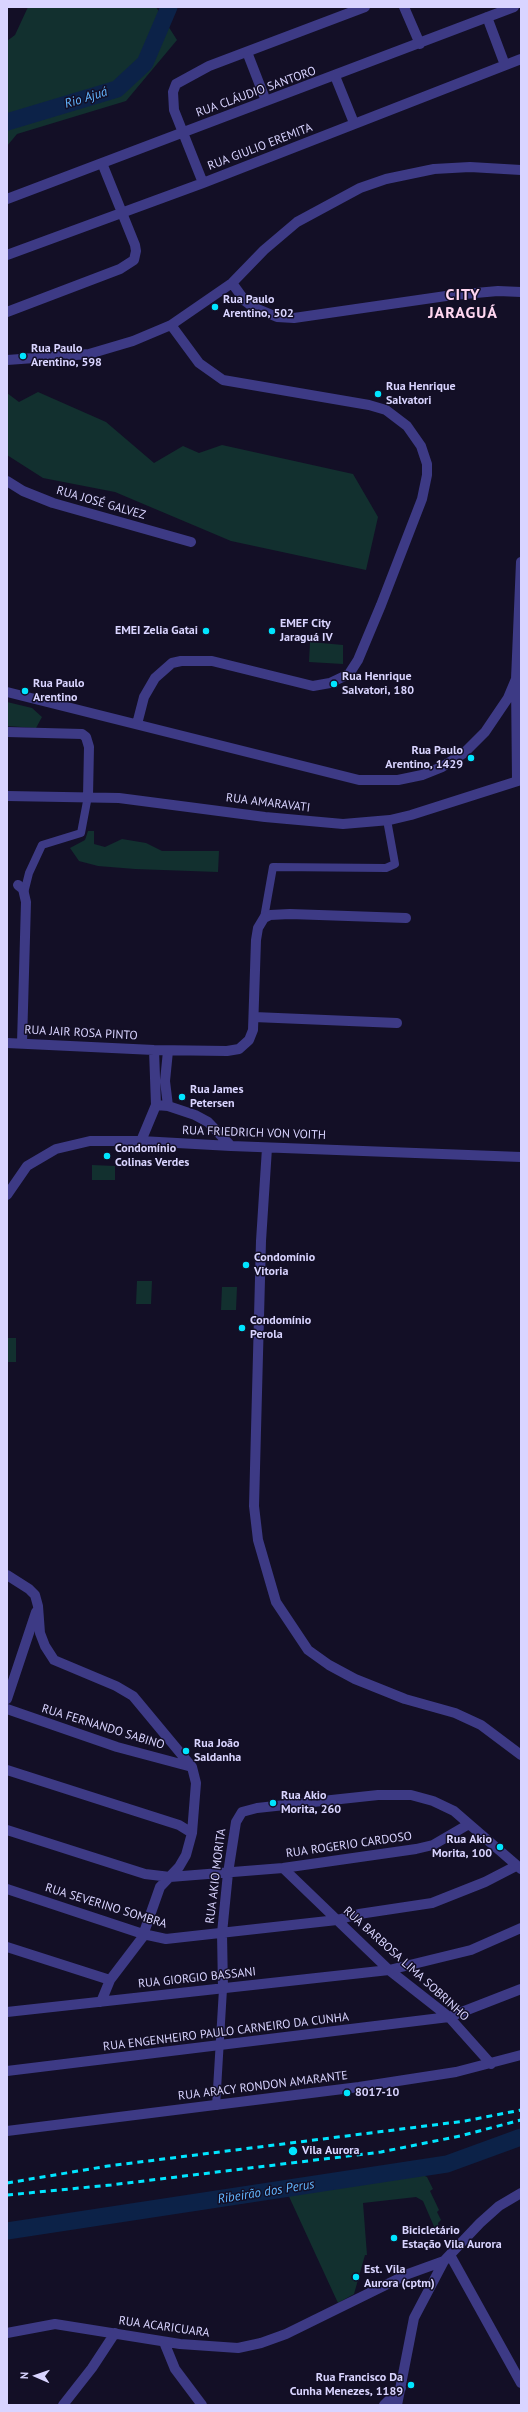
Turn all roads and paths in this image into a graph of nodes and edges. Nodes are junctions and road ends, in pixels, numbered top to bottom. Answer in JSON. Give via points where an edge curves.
{"nodes":[{"id":1,"x":365,"y":7,"type":"edge"},
{"id":2,"x":404,"y":7,"type":"edge"},
{"id":3,"x":514,"y":7,"type":"edge"},
{"id":4,"x":487,"y":17,"type":"junction"},
{"id":5,"x":420,"y":44,"type":"junction"},
{"id":6,"x":247,"y":52,"type":"junction"},
{"id":7,"x":521,"y":59,"type":"edge"},
{"id":8,"x":505,"y":65,"type":"junction"},
{"id":9,"x":335,"y":76,"type":"junction"},
{"id":10,"x":266,"y":101,"type":"junction"},
{"id":11,"x":354,"y":123,"type":"junction"},
{"id":12,"x":183,"y":132,"type":"junction"},
{"id":13,"x":102,"y":162,"type":"junction"},
{"id":14,"x":521,"y":170,"type":"edge"},
{"id":15,"x":203,"y":182,"type":"junction"},
{"id":16,"x":7,"y":199,"type":"edge"},
{"id":17,"x":121,"y":213,"type":"junction"},
{"id":18,"x":7,"y":255,"type":"edge"},
{"id":19,"x":232,"y":283,"type":"junction"},
{"id":20,"x":521,"y":292,"type":"edge"},
{"id":21,"x":7,"y":312,"type":"edge"},
{"id":22,"x":171,"y":325,"type":"junction"},
{"id":23,"x":7,"y":360,"type":"edge"},
{"id":24,"x":7,"y":481,"type":"edge"},
{"id":25,"x":191,"y":542,"type":"dead end"},
{"id":26,"x":521,"y":562,"type":"edge"},
{"id":27,"x":516,"y":679,"type":"junction"},
{"id":28,"x":7,"y":692,"type":"edge"},
{"id":29,"x":137,"y":724,"type":"junction"},
{"id":30,"x":7,"y":732,"type":"edge"},
{"id":31,"x":519,"y":781,"type":"edge"},
{"id":32,"x":7,"y":796,"type":"edge"},
{"id":33,"x":88,"y":796,"type":"junction"},
{"id":34,"x":388,"y":820,"type":"junction"},
{"id":35,"x":21,"y":889,"type":"joint"},
{"id":36,"x":406,"y":918,"type":"dead end"},
{"id":37,"x":262,"y":920,"type":"junction"},
{"id":38,"x":254,"y":1017,"type":"junction"},
{"id":39,"x":396,"y":1022,"type":"dead end"},
{"id":40,"x":7,"y":1043,"type":"edge"},
{"id":41,"x":22,"y":1043,"type":"junction"},
{"id":42,"x":154,"y":1050,"type":"junction"},
{"id":43,"x":168,"y":1051,"type":"junction"},
{"id":44,"x":156,"y":1105,"type":"junction"},
{"id":45,"x":168,"y":1106,"type":"junction"},
{"id":46,"x":141,"y":1141,"type":"junction"},
{"id":47,"x":231,"y":1146,"type":"junction"},
{"id":48,"x":267,"y":1148,"type":"junction"},
{"id":49,"x":521,"y":1156,"type":"edge"},
{"id":50,"x":7,"y":1195,"type":"edge"},
{"id":51,"x":7,"y":1575,"type":"edge"},
{"id":52,"x":38,"y":1606,"type":"junction"},
{"id":53,"x":7,"y":1699,"type":"edge"},
{"id":54,"x":7,"y":1709,"type":"edge"},
{"id":55,"x":521,"y":1755,"type":"edge"},
{"id":56,"x":192,"y":1767,"type":"junction"},
{"id":57,"x":7,"y":1770,"type":"edge"},
{"id":58,"x":469,"y":1824,"type":"junction"},
{"id":59,"x":7,"y":1830,"type":"edge"},
{"id":60,"x":192,"y":1833,"type":"junction"},
{"id":61,"x":283,"y":1868,"type":"junction"},
{"id":62,"x":519,"y":1868,"type":"edge"},
{"id":63,"x":228,"y":1873,"type":"junction"},
{"id":64,"x":170,"y":1877,"type":"junction"},
{"id":65,"x":7,"y":1889,"type":"edge"},
{"id":66,"x":337,"y":1920,"type":"junction"},
{"id":67,"x":521,"y":1928,"type":"edge"},
{"id":68,"x":222,"y":1933,"type":"junction"},
{"id":69,"x":143,"y":1934,"type":"junction"},
{"id":70,"x":7,"y":1947,"type":"edge"},
{"id":71,"x":389,"y":1970,"type":"junction"},
{"id":72,"x":110,"y":1980,"type":"junction"},
{"id":73,"x":222,"y":1988,"type":"junction"},
{"id":74,"x":521,"y":1989,"type":"edge"},
{"id":75,"x":101,"y":2002,"type":"junction"},
{"id":76,"x":7,"y":2012,"type":"edge"},
{"id":77,"x":448,"y":2017,"type":"junction"},
{"id":78,"x":220,"y":2046,"type":"junction"},
{"id":79,"x":521,"y":2054,"type":"edge"},
{"id":80,"x":491,"y":2064,"type":"junction"},
{"id":81,"x":7,"y":2071,"type":"edge"},
{"id":82,"x":216,"y":2106,"type":"junction"},
{"id":83,"x":7,"y":2131,"type":"edge"},
{"id":84,"x":521,"y":2193,"type":"edge"},
{"id":85,"x":447,"y":2258,"type":"junction"},
{"id":86,"x":7,"y":2333,"type":"edge"},
{"id":87,"x":115,"y":2333,"type":"junction"},
{"id":88,"x":164,"y":2342,"type":"junction"},
{"id":89,"x":521,"y":2383,"type":"edge"},
{"id":90,"x":401,"y":2388,"type":"junction"},
{"id":91,"x":63,"y":2405,"type":"edge"},
{"id":92,"x":202,"y":2405,"type":"edge"},
{"id":93,"x":384,"y":2405,"type":"edge"},
{"id":94,"x":397,"y":2405,"type":"edge"}],
"edges":[{"from":1,"to":6,"type":"street"},
{"from":2,"to":5,"type":"street"},
{"from":3,"to":4,"type":"street","name":"RUA CLÁUDIO SANTORO"},
{"from":4,"to":5,"type":"street","name":"RUA CLÁUDIO SANTORO"},
{"from":4,"to":8,"type":"street"},
{"from":5,"to":9,"type":"street","name":"RUA CLÁUDIO SANTORO"},
{"from":6,"to":10,"type":"street"},
{"from":6,"to":12,"type":"street","via":[[209,66],[176,84],[172,101]]},
{"from":7,"to":8,"type":"street","name":"RUA GIULIO EREMITA"},
{"from":8,"to":11,"type":"street","name":"RUA GIULIO EREMITA"},
{"from":9,"to":10,"type":"street","name":"RUA CLÁUDIO SANTORO"},
{"from":9,"to":11,"type":"street"},
{"from":10,"to":12,"type":"street","name":"RUA CLÁUDIO SANTORO"},
{"from":11,"to":15,"type":"street","name":"RUA GIULIO EREMITA"},
{"from":12,"to":13,"type":"street","name":"RUA CLÁUDIO SANTORO"},
{"from":12,"to":15,"type":"street"},
{"from":13,"to":16,"type":"street","name":"RUA CLÁUDIO SANTORO"},
{"from":13,"to":17,"type":"street"},
{"from":14,"to":19,"type":"street","via":[[470,167],[434,169],[360,188],[297,222],[264,250]]},
{"from":15,"to":17,"type":"street","name":"RUA GIULIO EREMITA"},
{"from":17,"to":18,"type":"street","name":"RUA GIULIO EREMITA"},
{"from":17,"to":21,"type":"street","via":[[136,251],[134,260],[120,269]]},
{"from":19,"to":20,"type":"street","via":[[245,301],[253,307],[277,317],[294,318],[453,295],[498,291]]},
{"from":19,"to":22,"type":"street"},
{"from":22,"to":23,"type":"street","via":[[133,341],[94,353],[58,358]]},
{"from":22,"to":29,"type":"street","via":[[199,363],[223,380],[386,410],[407,426],[421,446],[427,464],[427,475],[422,499],[381,605],[350,674],[330,683],[312,686],[212,661],[177,662],[162,670],[149,687]]},
{"from":24,"to":25,"type":"street","name":"RUA JOSÉ GALVEZ","via":[[48,501]]},
{"from":26,"to":27,"type":"street"},
{"from":27,"to":29,"type":"street","via":[[496,718],[464,753],[442,767],[422,775],[398,780],[367,781],[322,772]]},
{"from":27,"to":31,"type":"street"},
{"from":28,"to":29,"type":"street"},
{"from":30,"to":33,"type":"street","via":[[82,734],[86,737],[89,747]]},
{"from":31,"to":34,"type":"street","name":"RUA AMARAVATI"},
{"from":32,"to":33,"type":"street","name":"RUA AMARAVATI"},
{"from":33,"to":34,"type":"street","name":"RUA AMARAVATI","via":[[319,823],[343,824]]},
{"from":33,"to":35,"type":"street","via":[[81,833],[42,845]]},
{"from":34,"to":37,"type":"street","via":[[395,864],[386,868],[273,867]]},
{"from":35,"to":41,"type":"street","via":[[26,912]]},
{"from":36,"to":37,"type":"street","via":[[290,914],[270,915]]},
{"from":37,"to":38,"type":"street","name":"RUA JAIR ROSA PINTO","via":[[256,940]]},
{"from":38,"to":39,"type":"street"},
{"from":38,"to":43,"type":"street","name":"RUA JAIR ROSA PINTO","via":[[249,1040],[239,1049]]},
{"from":40,"to":41,"type":"street","name":"RUA JAIR ROSA PINTO"},
{"from":41,"to":42,"type":"street","name":"RUA JAIR ROSA PINTO"},
{"from":42,"to":43,"type":"street","name":"RUA JAIR ROSA PINTO"},
{"from":42,"to":44,"type":"street"},
{"from":43,"to":45,"type":"street","via":[[165,1081]]},
{"from":44,"to":45,"type":"street"},
{"from":44,"to":46,"type":"street"},
{"from":45,"to":47,"type":"street","via":[[208,1122]]},
{"from":46,"to":47,"type":"street","name":"RUA FRIEDRICH VON VOITH"},
{"from":46,"to":50,"type":"street","name":"RUA FRIEDRICH VON VOITH","via":[[90,1141],[56,1149],[27,1166]]},
{"from":47,"to":48,"type":"street","name":"RUA FRIEDRICH VON VOITH"},
{"from":48,"to":49,"type":"street","name":"RUA FRIEDRICH VON VOITH"},
{"from":48,"to":55,"type":"street","via":[[261,1249],[254,1506],[258,1540],[276,1602],[308,1650],[330,1665],[355,1679],[404,1699],[455,1713],[481,1725]]},
{"from":51,"to":52,"type":"street","via":[[32,1592]]},
{"from":52,"to":53,"type":"street"},
{"from":52,"to":56,"type":"street","via":[[40,1633],[54,1660],[116,1686],[133,1696]]},
{"from":54,"to":56,"type":"street","name":"RUA FERNANDO SABINO","via":[[117,1747]]},
{"from":56,"to":60,"type":"street","via":[[196,1787]]},
{"from":57,"to":60,"type":"street","via":[[179,1825]]},
{"from":58,"to":61,"type":"street","name":"RUA ROGERIO CARDOSO","via":[[433,1845]]},
{"from":58,"to":62,"type":"street","name":"RUA AKIO MORITA"},
{"from":58,"to":63,"type":"street","name":"RUA AKIO MORITA","via":[[454,1811],[411,1794],[378,1794],[257,1808],[239,1815]]},
{"from":59,"to":64,"type":"street","via":[[145,1874]]},
{"from":60,"to":64,"type":"street","via":[[182,1861]]},
{"from":61,"to":63,"type":"street","name":"RUA ROGERIO CARDOSO"},
{"from":61,"to":66,"type":"street","name":"RUA BARBOSA LIMA SOBRINHO"},
{"from":62,"to":66,"type":"street","name":"RUA SEVERINO SOMBRA","via":[[432,1903],[359,1914]]},
{"from":63,"to":64,"type":"street","name":"RUA ROGERIO CARDOSO"},
{"from":63,"to":68,"type":"street","name":"RUA AKIO MORITA"},
{"from":64,"to":69,"type":"street","via":[[160,1887]]},
{"from":65,"to":69,"type":"street","name":"RUA SEVERINO SOMBRA"},
{"from":66,"to":68,"type":"street","name":"RUA SEVERINO SOMBRA"},
{"from":66,"to":71,"type":"street","name":"RUA BARBOSA LIMA SOBRINHO"},
{"from":67,"to":71,"type":"street","name":"RUA GIORGIO BASSANI","via":[[471,1950]]},
{"from":68,"to":69,"type":"street","name":"RUA SEVERINO SOMBRA","via":[[166,1939]]},
{"from":68,"to":73,"type":"street","name":"RUA AKIO MORITA"},
{"from":69,"to":72,"type":"street"},
{"from":70,"to":72,"type":"street"},
{"from":71,"to":73,"type":"street","name":"RUA GIORGIO BASSANI"},
{"from":71,"to":77,"type":"street","name":"RUA BARBOSA LIMA SOBRINHO"},
{"from":72,"to":75,"type":"street"},
{"from":73,"to":75,"type":"street","name":"RUA GIORGIO BASSANI"},
{"from":73,"to":78,"type":"street","name":"RUA AKIO MORITA"},
{"from":74,"to":77,"type":"street","name":"RUA ENGENHEIRO PAULO CARNEIRO DA CUNHA"},
{"from":75,"to":76,"type":"street","name":"RUA GIORGIO BASSANI"},
{"from":77,"to":78,"type":"street","name":"RUA ENGENHEIRO PAULO CARNEIRO DA CUNHA"},
{"from":77,"to":80,"type":"street","name":"RUA BARBOSA LIMA SOBRINHO"},
{"from":78,"to":81,"type":"street","name":"RUA ENGENHEIRO PAULO CARNEIRO DA CUNHA"},
{"from":78,"to":82,"type":"street","name":"RUA AKIO MORITA"},
{"from":79,"to":80,"type":"street","name":"RUA ARACY RONDON AMARANTE"},
{"from":80,"to":82,"type":"street","name":"RUA ARACY RONDON AMARANTE","via":[[359,2087]]},
{"from":82,"to":83,"type":"street","name":"RUA ARACY RONDON AMARANTE"},
{"from":84,"to":85,"type":"street","via":[[499,2206]]},
{"from":85,"to":88,"type":"street","name":"RUA ACARICUARA","via":[[408,2274],[286,2334],[261,2343],[223,2348]]},
{"from":85,"to":89,"type":"street"},
{"from":85,"to":90,"type":"street","via":[[414,2318]]},
{"from":86,"to":87,"type":"street","name":"RUA ACARICUARA","via":[[55,2324]]},
{"from":87,"to":88,"type":"street","name":"RUA ACARICUARA"},
{"from":87,"to":91,"type":"street"},
{"from":88,"to":92,"type":"street","via":[[175,2369]]},
{"from":90,"to":93,"type":"street"},
{"from":90,"to":94,"type":"street"}]}
